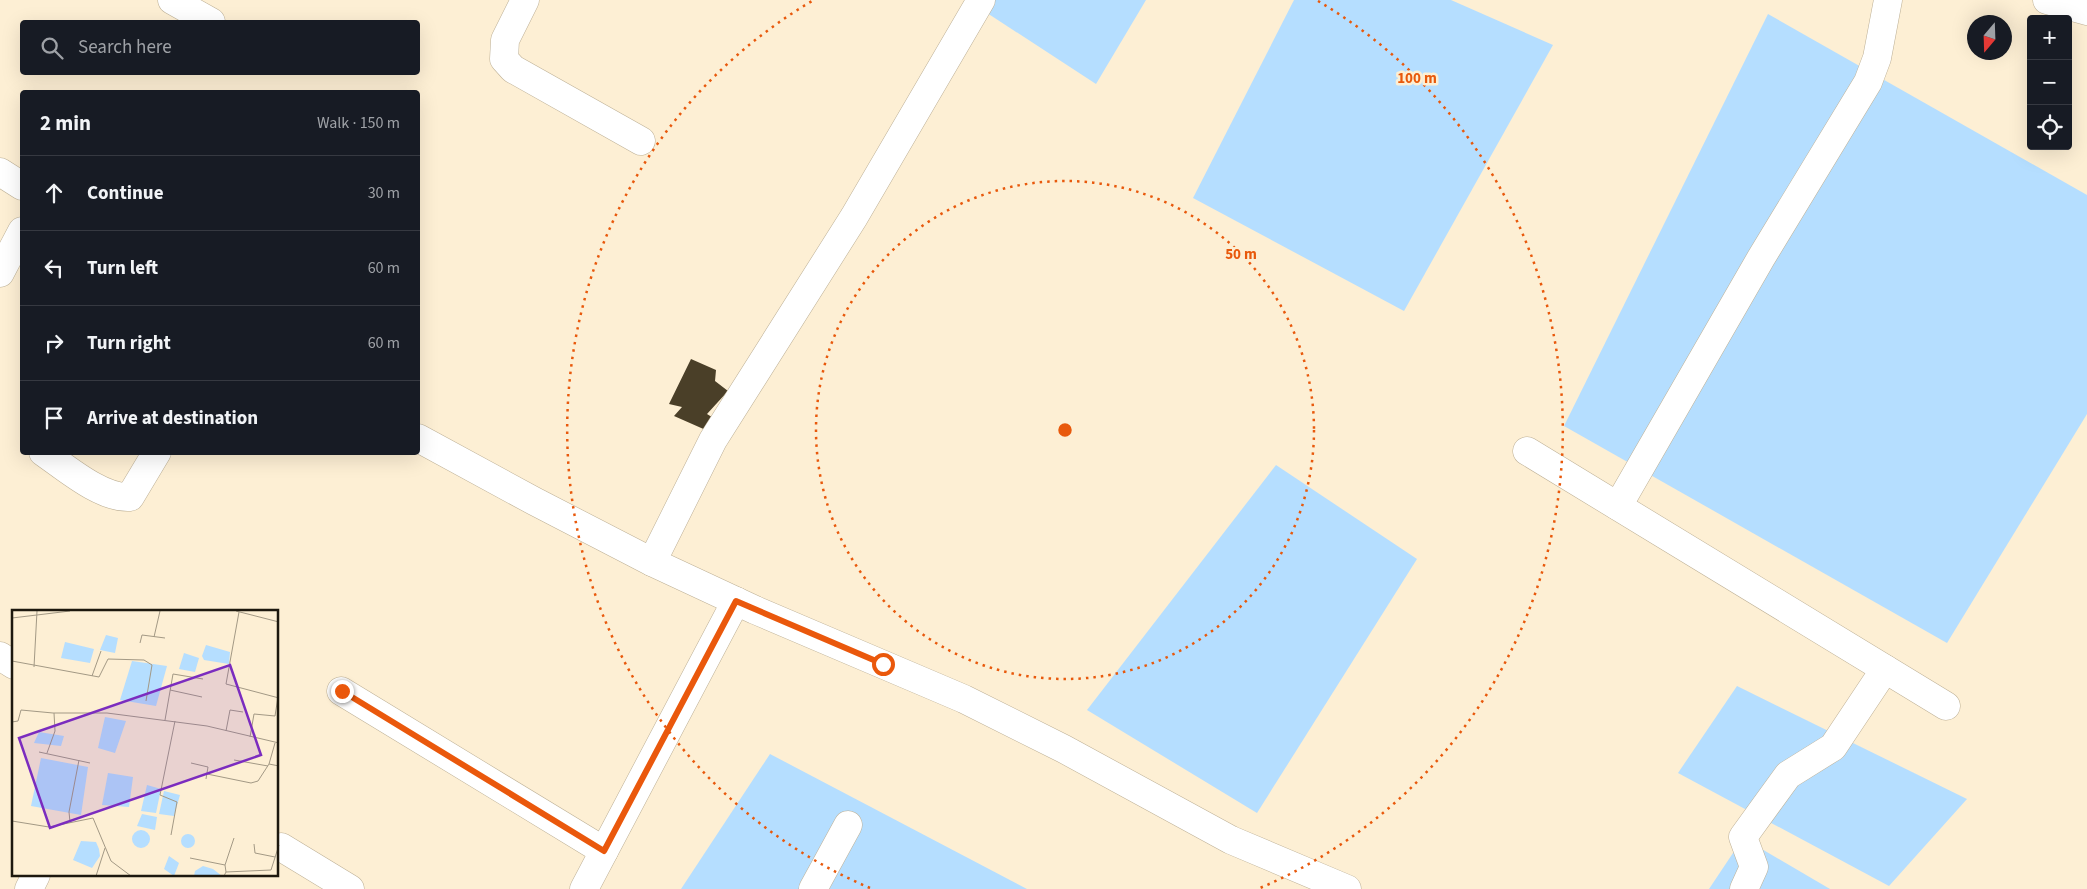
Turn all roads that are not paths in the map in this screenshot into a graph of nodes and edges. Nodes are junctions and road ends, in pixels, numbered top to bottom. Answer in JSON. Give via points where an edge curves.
{"nodes":[{"id":1,"x":172,"y":0,"type":"edge"},
{"id":2,"x":525,"y":0,"type":"edge"},
{"id":3,"x":981,"y":0,"type":"edge"},
{"id":4,"x":1888,"y":0,"type":"edge"},
{"id":5,"x":2046,"y":0,"type":"edge"},
{"id":6,"x":2087,"y":11,"type":"edge"},
{"id":7,"x":207,"y":20,"type":"edge"},
{"id":8,"x":640,"y":141,"type":"dead end"},
{"id":9,"x":0,"y":172,"type":"edge"},
{"id":10,"x":20,"y":185,"type":"edge"},
{"id":11,"x":20,"y":235,"type":"edge"},
{"id":12,"x":0,"y":273,"type":"edge"},
{"id":13,"x":420,"y":439,"type":"edge"},
{"id":14,"x":1527,"y":451,"type":"dead end"},
{"id":15,"x":48,"y":455,"type":"edge"},
{"id":16,"x":155,"y":455,"type":"edge"},
{"id":17,"x":1618,"y":506,"type":"junction"},
{"id":18,"x":652,"y":562,"type":"junction"},
{"id":19,"x":736,"y":601,"type":"junction"},
{"id":20,"x":0,"y":656,"type":"edge"},
{"id":21,"x":12,"y":664,"type":"edge"},
{"id":22,"x":1885,"y":669,"type":"junction"},
{"id":23,"x":342,"y":691,"type":"dead end"},
{"id":24,"x":1946,"y":706,"type":"dead end"},
{"id":25,"x":848,"y":826,"type":"dead end"},
{"id":26,"x":281,"y":847,"type":"dead end"},
{"id":27,"x":604,"y":851,"type":"junction"},
{"id":28,"x":36,"y":876,"type":"edge"},
{"id":29,"x":29,"y":889,"type":"edge"},
{"id":30,"x":350,"y":889,"type":"edge"},
{"id":31,"x":584,"y":889,"type":"edge"},
{"id":32,"x":813,"y":889,"type":"edge"},
{"id":33,"x":1348,"y":889,"type":"edge"},
{"id":34,"x":1744,"y":889,"type":"edge"}],
"edges":[{"from":1,"to":7,"type":"street"},
{"from":2,"to":8,"type":"street","via":[[505,40],[504,59],[514,69]]},
{"from":3,"to":18,"type":"street","via":[[854,217],[712,440]]},
{"from":4,"to":17,"type":"street","via":[[1877,58],[1868,82],[1761,258]]},
{"from":5,"to":6,"type":"street"},
{"from":9,"to":10,"type":"street"},
{"from":11,"to":12,"type":"street"},
{"from":13,"to":18,"type":"street"},
{"from":14,"to":17,"type":"street"},
{"from":15,"to":16,"type":"street","via":[[102,491],[120,498],[130,497]]},
{"from":17,"to":22,"type":"street"},
{"from":18,"to":19,"type":"street"},
{"from":19,"to":27,"type":"street"},
{"from":19,"to":33,"type":"street","via":[[964,699],[1231,840]]},
{"from":20,"to":21,"type":"street"},
{"from":22,"to":24,"type":"street"},
{"from":22,"to":34,"type":"street","via":[[1833,747],[1788,775],[1743,837],[1754,868]]},
{"from":23,"to":27,"type":"street"},
{"from":25,"to":32,"type":"street"},
{"from":26,"to":30,"type":"street"},
{"from":27,"to":31,"type":"street"},
{"from":28,"to":29,"type":"street"}]}
